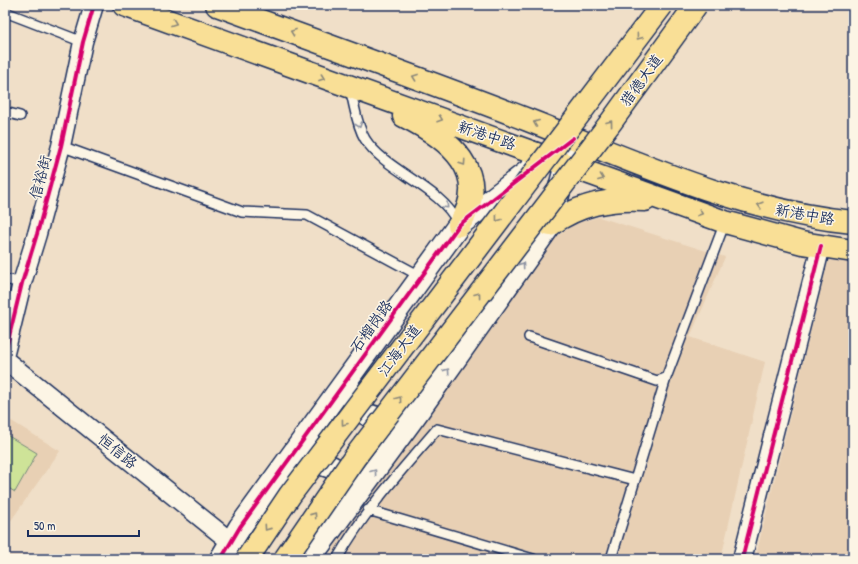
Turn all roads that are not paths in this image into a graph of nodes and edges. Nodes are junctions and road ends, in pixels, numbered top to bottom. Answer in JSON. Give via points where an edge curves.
{"nodes":[{"id":1,"x":94,"y":5,"type":"edge"},
{"id":2,"x":124,"y":5,"type":"edge"},
{"id":3,"x":217,"y":5,"type":"edge"},
{"id":4,"x":662,"y":5,"type":"edge"},
{"id":5,"x":696,"y":5,"type":"edge"},
{"id":6,"x":5,"y":12,"type":"edge"},
{"id":7,"x":84,"y":42,"type":"junction"},
{"id":8,"x":350,"y":88,"type":"junction"},
{"id":9,"x":478,"y":100,"type":"junction"},
{"id":10,"x":5,"y":112,"type":"edge"},
{"id":11,"x":20,"y":116,"type":"dead end"},
{"id":12,"x":467,"y":128,"type":"junction"},
{"id":13,"x":61,"y":146,"type":"junction"},
{"id":14,"x":565,"y":151,"type":"junction"},
{"id":15,"x":671,"y":176,"type":"junction"},
{"id":16,"x":663,"y":201,"type":"junction"},
{"id":17,"x":725,"y":222,"type":"junction"},
{"id":18,"x":853,"y":222,"type":"edge"},
{"id":19,"x":460,"y":225,"type":"junction"},
{"id":20,"x":550,"y":225,"type":"junction"},
{"id":21,"x":821,"y":246,"type":"junction"},
{"id":22,"x":853,"y":251,"type":"edge"},
{"id":23,"x":422,"y":277,"type":"junction"},
{"id":24,"x":13,"y":281,"type":"edge"},
{"id":25,"x":529,"y":337,"type":"dead end"},
{"id":26,"x":5,"y":353,"type":"edge"},
{"id":27,"x":5,"y":360,"type":"edge"},
{"id":28,"x":352,"y":373,"type":"junction"},
{"id":29,"x":666,"y":378,"type":"junction"},
{"id":30,"x":416,"y":414,"type":"junction"},
{"id":31,"x":286,"y":463,"type":"junction"},
{"id":32,"x":635,"y":480,"type":"junction"},
{"id":33,"x":359,"y":507,"type":"junction"},
{"id":34,"x":226,"y":551,"type":"edge"},
{"id":35,"x":247,"y":559,"type":"edge"},
{"id":36,"x":285,"y":559,"type":"edge"},
{"id":37,"x":308,"y":559,"type":"edge"},
{"id":38,"x":337,"y":559,"type":"edge"},
{"id":39,"x":532,"y":559,"type":"edge"},
{"id":40,"x":611,"y":559,"type":"edge"},
{"id":41,"x":742,"y":559,"type":"edge"}],
"edges":[{"from":1,"to":7,"type":"street","name":"信裕街"},
{"from":2,"to":8,"type":"main road","name":"新港中路","one_way":true},
{"from":9,"to":3,"type":"main road","name":"新港中路","one_way":true},
{"from":4,"to":14,"type":"main road","name":"猎德大道","one_way":true,"bridge":true},
{"from":14,"to":5,"type":"main road","name":"猎德大道","one_way":true,"bridge":true},
{"from":6,"to":7,"type":"lane"},
{"from":7,"to":13,"type":"street","name":"信裕街"},
{"from":8,"to":12,"type":"main road","name":"新港中路","one_way":true},
{"from":8,"to":19,"type":"lane","one_way":true,"via":[[358,124],[366,141],[379,154],[441,201]]},
{"from":8,"to":19,"type":"main road","one_way":true,"via":[[434,134],[464,163],[470,176],[472,201]]},
{"from":9,"to":12,"type":"main road"},
{"from":14,"to":9,"type":"main road","name":"新港中路","one_way":true},
{"from":10,"to":11,"type":"lane"},
{"from":12,"to":14,"type":"main road","name":"新港中路"},
{"from":13,"to":23,"type":"lane","via":[[242,212],[307,215]]},
{"from":13,"to":24,"type":"street","name":"信裕街","via":[[37,234]]},
{"from":14,"to":15,"type":"main road","name":"新港中路"},
{"from":14,"to":16,"type":"main road","name":"新港中路","one_way":true},
{"from":14,"to":19,"type":"street","name":"石榴岗路"},
{"from":14,"to":20,"type":"street"},
{"from":14,"to":35,"type":"main road","name":"江海大道","one_way":true,"bridge":true,"via":[[290,495]]},
{"from":36,"to":14,"type":"main road","name":"江海大道","one_way":true,"bridge":true},
{"from":15,"to":16,"type":"main road"},
{"from":18,"to":15,"type":"main road","name":"新港中路","one_way":true,"via":[[779,211]]},
{"from":16,"to":17,"type":"main road","name":"新港中路","one_way":true},
{"from":16,"to":20,"type":"main road","via":[[606,200],[568,213]]},
{"from":17,"to":21,"type":"main road","name":"新港中路"},
{"from":17,"to":29,"type":"lane"},
{"from":19,"to":23,"type":"street","name":"石榴岗路"},
{"from":30,"to":20,"type":"street","one_way":true},
{"from":21,"to":22,"type":"main road","name":"新港中路"},
{"from":21,"to":41,"type":"street"},
{"from":23,"to":28,"type":"street","name":"石榴岗路"},
{"from":24,"to":26,"type":"street","name":"信裕街"},
{"from":25,"to":29,"type":"lane","via":[[657,381]]},
{"from":27,"to":34,"type":"street","name":"恒信路"},
{"from":28,"to":30,"type":"street","via":[[352,396],[358,408],[367,415],[387,419]]},
{"from":28,"to":31,"type":"street","name":"石榴岗路"},
{"from":29,"to":32,"type":"lane"},
{"from":33,"to":30,"type":"street","one_way":true},
{"from":31,"to":33,"type":"street","via":[[317,463],[336,469]]},
{"from":31,"to":34,"type":"street","name":"石榴岗路"},
{"from":32,"to":33,"type":"lane","via":[[437,429]]},
{"from":32,"to":40,"type":"lane"},
{"from":33,"to":37,"type":"street"},
{"from":33,"to":38,"type":"lane","via":[[350,534]]},
{"from":33,"to":39,"type":"lane"}]}
